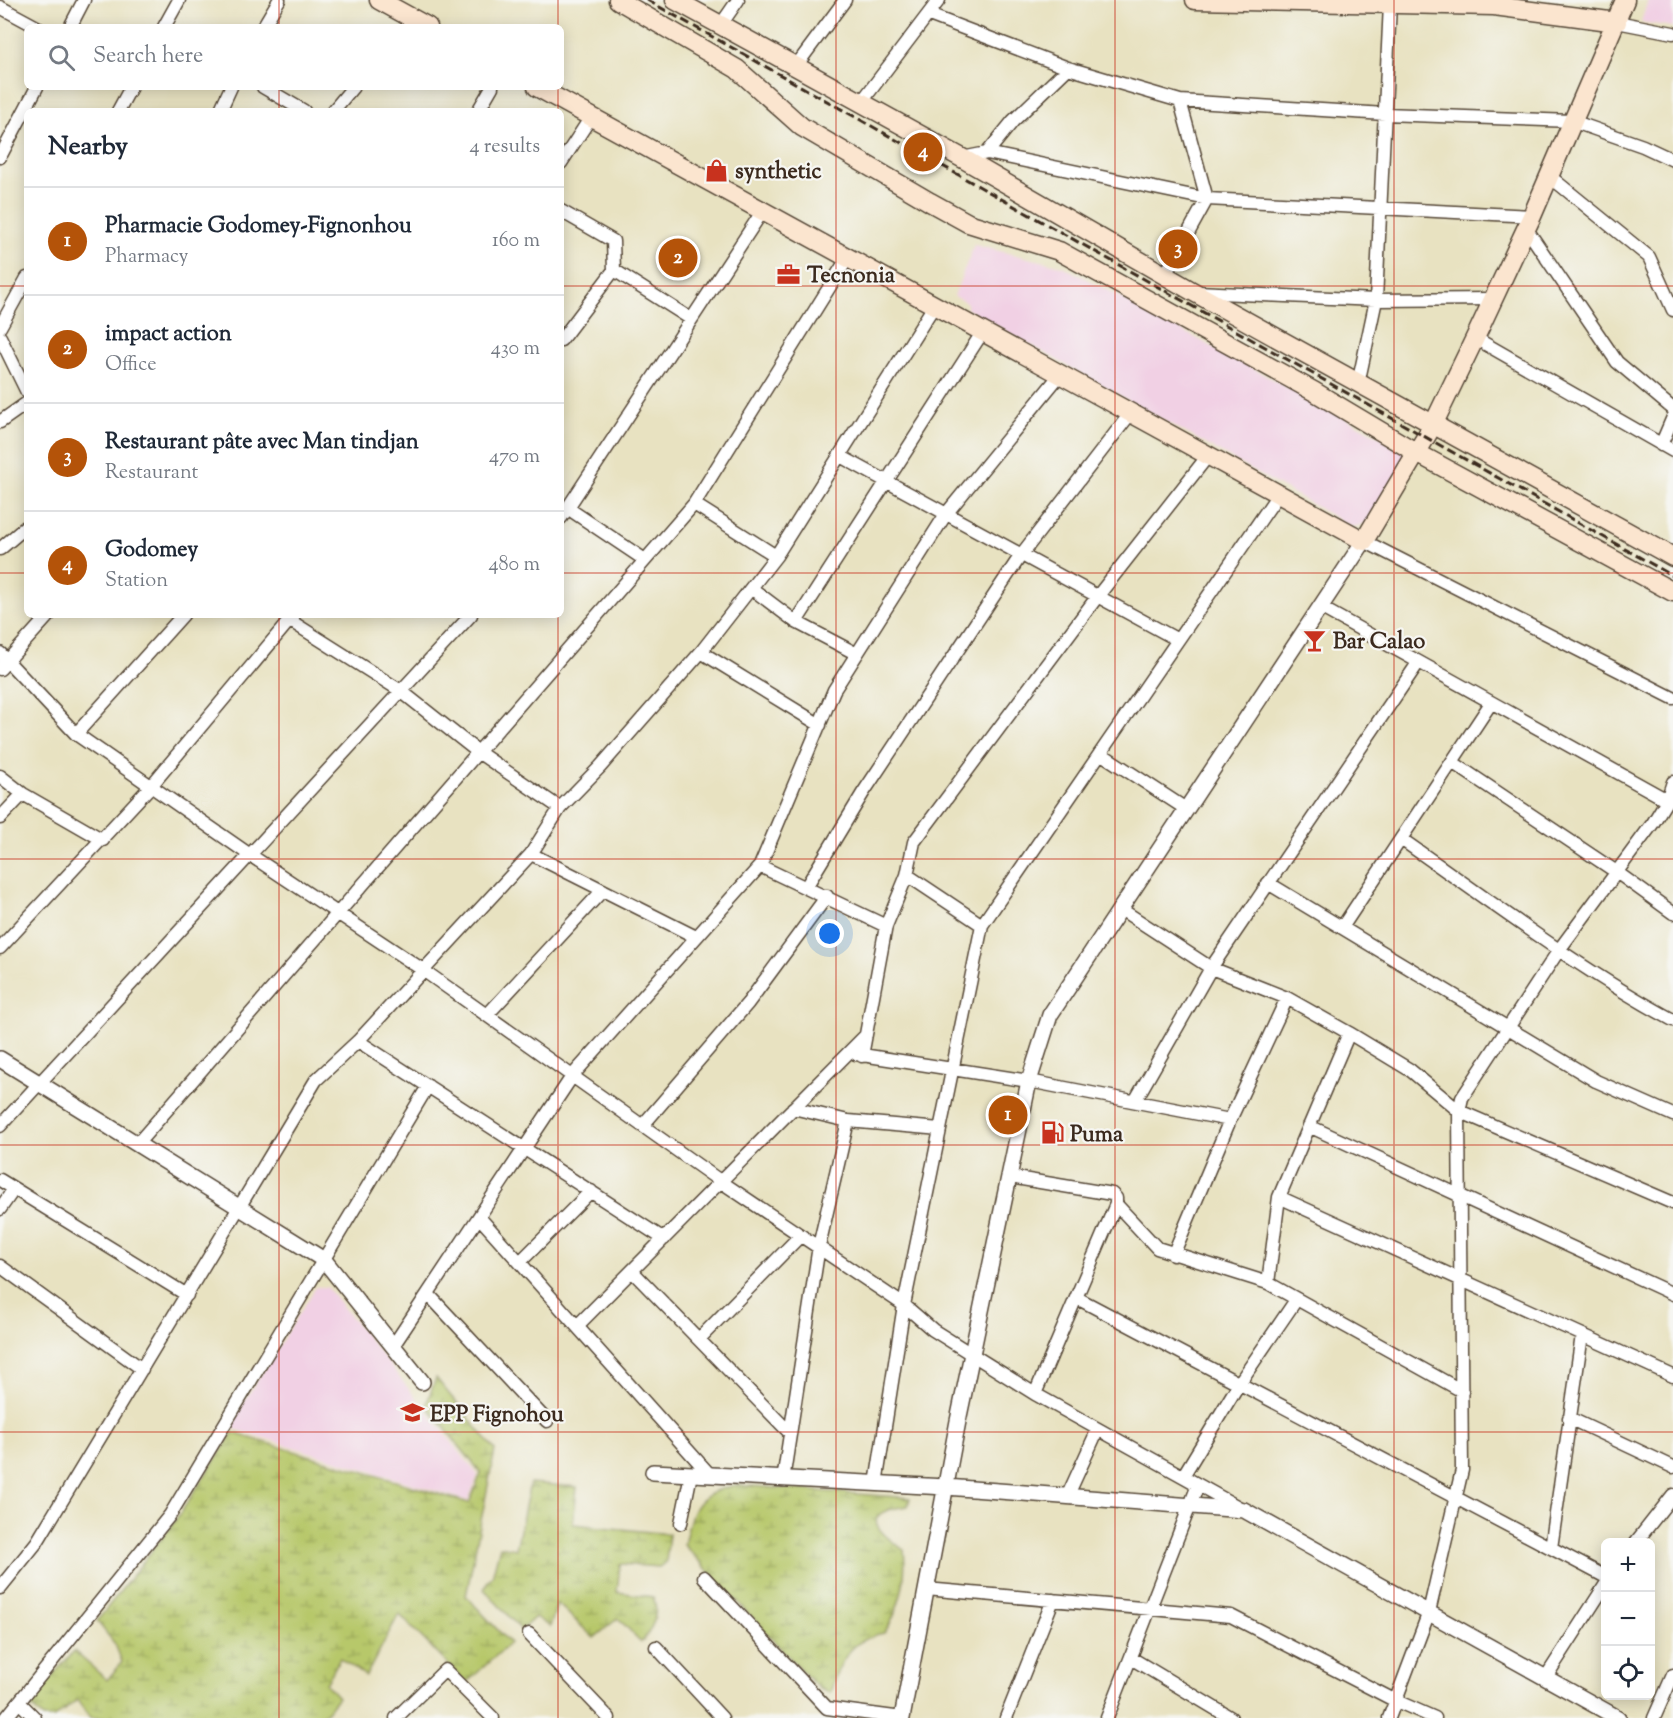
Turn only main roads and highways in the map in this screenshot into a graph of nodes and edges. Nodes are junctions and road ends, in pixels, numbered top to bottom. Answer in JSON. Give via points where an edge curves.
{"nodes":[{"id":1,"x":379,"y":0,"type":"edge"},
{"id":2,"x":618,"y":0,"type":"edge"},
{"id":3,"x":675,"y":0,"type":"edge"},
{"id":4,"x":1195,"y":0,"type":"edge"},
{"id":5,"x":1624,"y":0,"type":"edge"},
{"id":6,"x":406,"y":22,"type":"edge"},
{"id":7,"x":1617,"y":22,"type":"junction"},
{"id":8,"x":542,"y":90,"type":"edge"},
{"id":9,"x":1433,"y":425,"type":"junction"},
{"id":10,"x":1417,"y":453,"type":"junction"},
{"id":11,"x":1673,"y":557,"type":"edge"},
{"id":12,"x":1673,"y":592,"type":"edge"}],
"edges":[{"from":1,"to":6,"type":"main road"},
{"from":2,"to":10,"type":"main road","via":[[737,69],[802,127],[930,202],[968,223],[1059,251],[1315,392]]},
{"from":3,"to":9,"type":"main road"},
{"from":4,"to":7,"type":"main road","via":[[1494,6]]},
{"from":5,"to":7,"type":"main road"},
{"from":7,"to":9,"type":"main road","via":[[1494,299]]},
{"from":8,"to":10,"type":"main road","via":[[1364,541]]},
{"from":9,"to":10,"type":"main road"},
{"from":9,"to":11,"type":"main road"},
{"from":10,"to":12,"type":"main road"}]}
